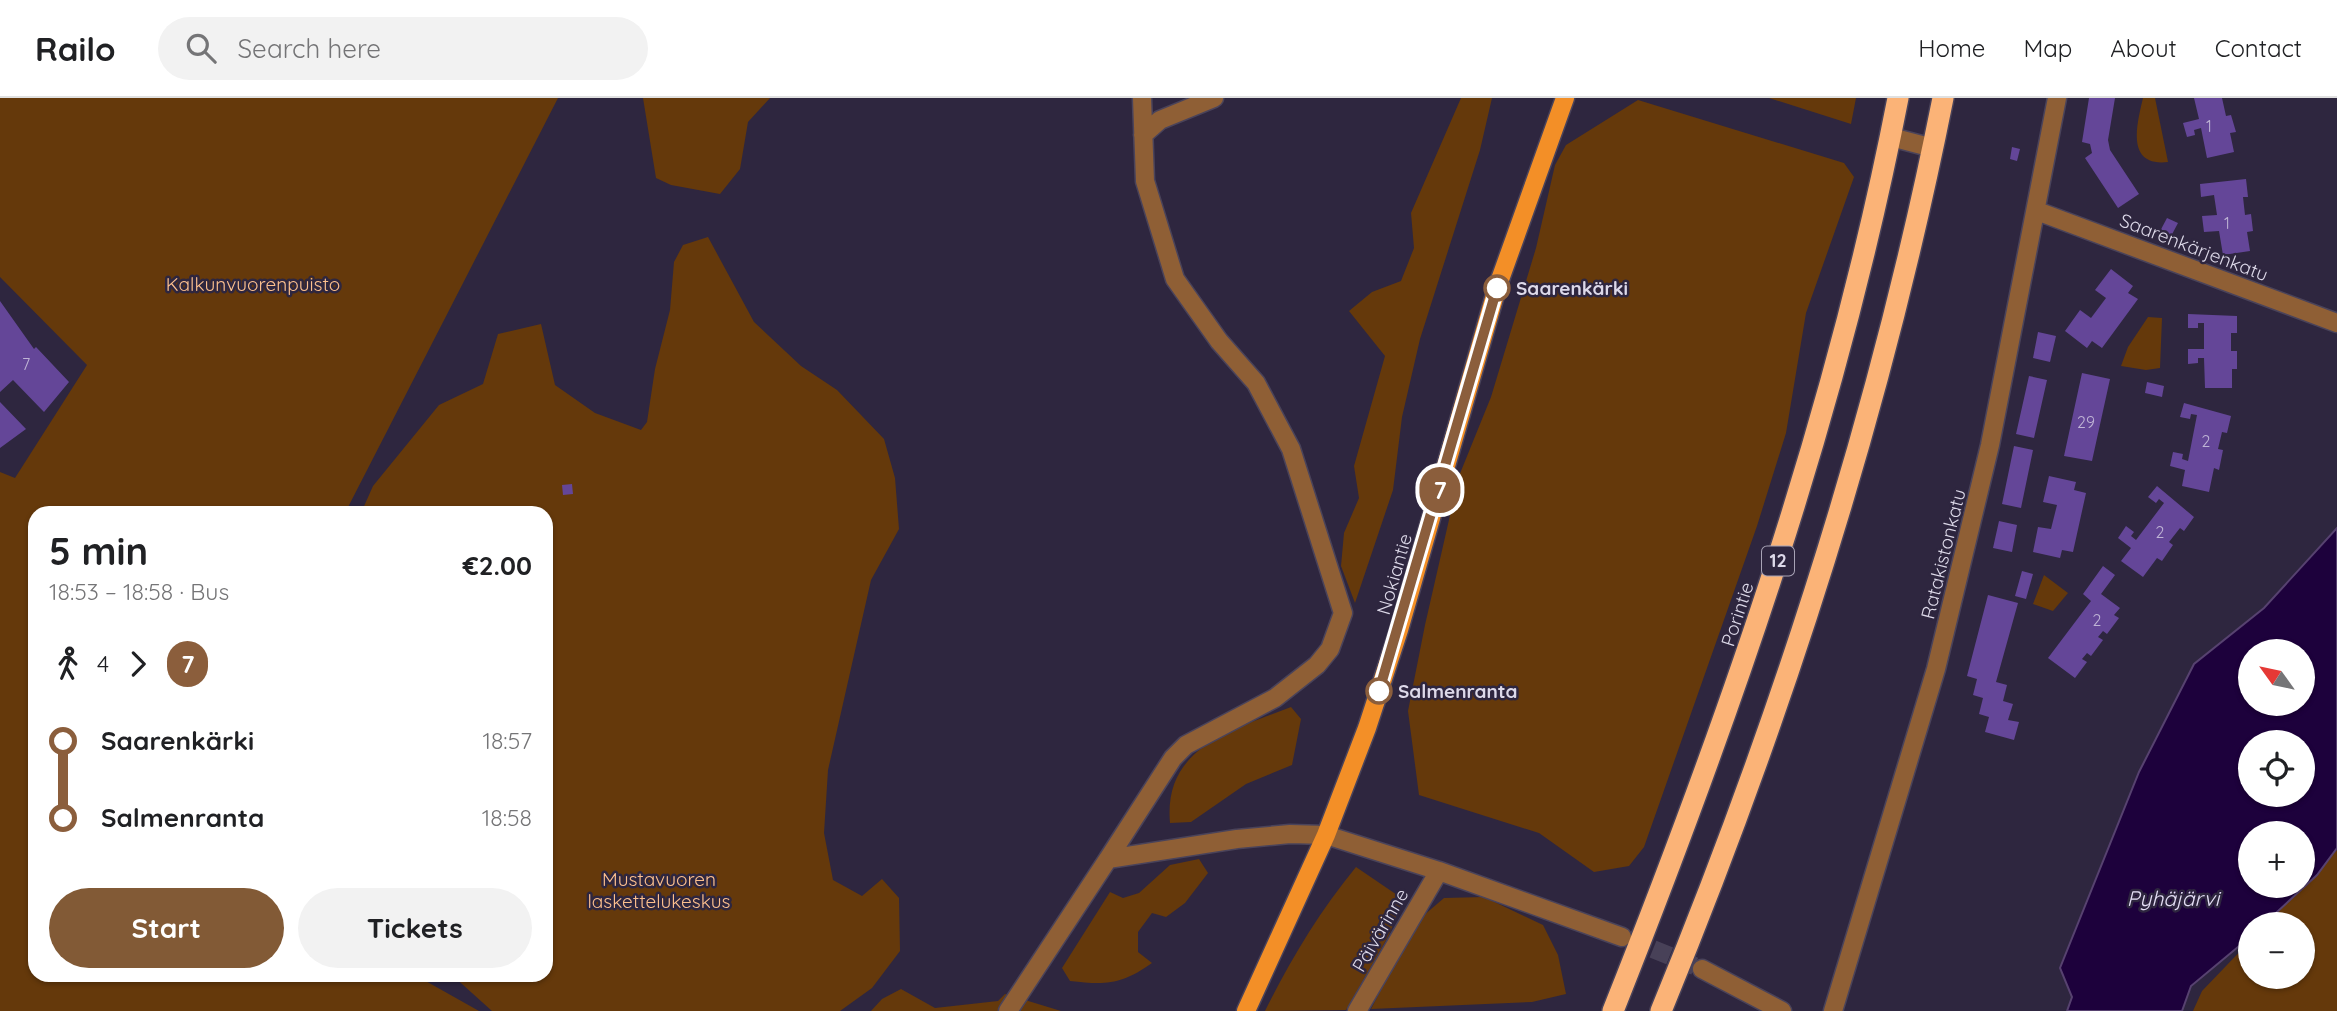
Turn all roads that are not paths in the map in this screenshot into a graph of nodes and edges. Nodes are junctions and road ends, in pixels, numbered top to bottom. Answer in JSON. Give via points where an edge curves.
{"nodes":[{"id":1,"x":1142,"y":98,"type":"edge"},
{"id":2,"x":1214,"y":98,"type":"edge"},
{"id":3,"x":1565,"y":98,"type":"edge"},
{"id":4,"x":1898,"y":98,"type":"edge"},
{"id":5,"x":1943,"y":98,"type":"edge"},
{"id":6,"x":2057,"y":98,"type":"edge"},
{"id":7,"x":1143,"y":135,"type":"junction"},
{"id":8,"x":1891,"y":137,"type":"junction"},
{"id":9,"x":1933,"y":148,"type":"junction"},
{"id":10,"x":2037,"y":211,"type":"junction"},
{"id":11,"x":2337,"y":323,"type":"edge"},
{"id":12,"x":1325,"y":835,"type":"junction"},
{"id":13,"x":1108,"y":859,"type":"junction"},
{"id":14,"x":1438,"y":871,"type":"junction"},
{"id":15,"x":1622,"y":937,"type":"tunnel mouth"},
{"id":16,"x":1702,"y":969,"type":"tunnel mouth"},
{"id":17,"x":1008,"y":1011,"type":"edge"},
{"id":18,"x":1245,"y":1011,"type":"edge"},
{"id":19,"x":1357,"y":1011,"type":"edge"},
{"id":20,"x":1613,"y":1011,"type":"edge"},
{"id":21,"x":1661,"y":1011,"type":"edge"},
{"id":22,"x":1782,"y":1011,"type":"edge"},
{"id":23,"x":1833,"y":1011,"type":"edge"}],
"edges":[{"from":1,"to":7,"type":"street"},
{"from":2,"to":7,"type":"street","via":[[1160,120]]},
{"from":3,"to":12,"type":"main road","name":"Nokiantie","via":[[1497,288],[1399,630]]},
{"from":4,"to":8,"type":"highway","name":"Porintie","number":"12"},
{"from":5,"to":9,"type":"highway","number":"12"},
{"from":6,"to":10,"type":"street","name":"Ratakistonkatu"},
{"from":7,"to":13,"type":"street","via":[[1145,181],[1175,279],[1256,383],[1291,449],[1343,612],[1331,649],[1317,665],[1275,698],[1186,745],[1173,758]]},
{"from":8,"to":9,"type":"street"},
{"from":8,"to":20,"type":"highway","name":"Porintie","number":"12","via":[[1852,305],[1777,564],[1729,710]]},
{"from":9,"to":21,"type":"highway","number":"12","via":[[1853,464],[1773,715]]},
{"from":10,"to":11,"type":"street","name":"Saarenkärjenkatu"},
{"from":10,"to":23,"type":"street","name":"Ratakistonkatu","via":[[1990,444],[1936,669]]},
{"from":12,"to":13,"type":"street","via":[[1237,839]]},
{"from":12,"to":14,"type":"street"},
{"from":12,"to":18,"type":"main road","name":"Nokiantie"},
{"from":13,"to":17,"type":"street"},
{"from":14,"to":15,"type":"street"},
{"from":14,"to":19,"type":"street","name":"Päivärinne"},
{"from":16,"to":22,"type":"street"}]}
